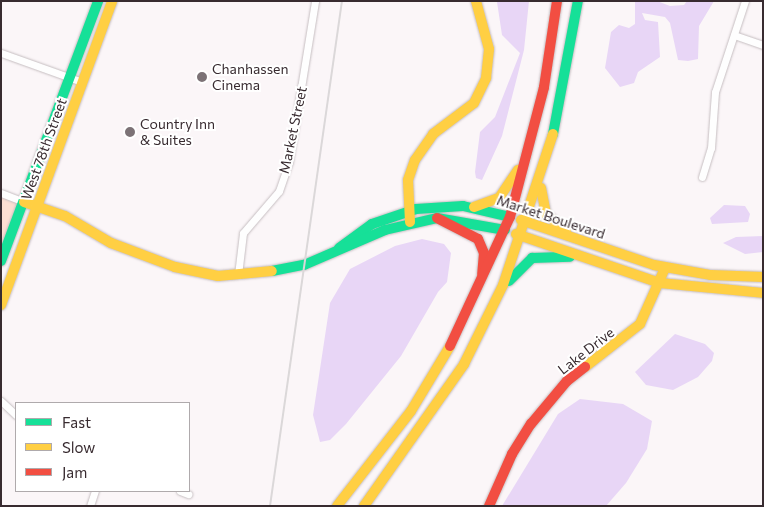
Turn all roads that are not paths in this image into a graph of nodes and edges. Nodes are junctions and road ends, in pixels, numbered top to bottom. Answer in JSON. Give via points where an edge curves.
{"nodes":[{"id":1,"x":98,"y":1,"type":"edge"},
{"id":2,"x":112,"y":1,"type":"edge"},
{"id":3,"x":315,"y":1,"type":"edge"},
{"id":4,"x":476,"y":1,"type":"edge"},
{"id":5,"x":557,"y":1,"type":"edge"},
{"id":6,"x":578,"y":1,"type":"edge"},
{"id":7,"x":745,"y":1,"type":"edge"},
{"id":8,"x":734,"y":35,"type":"junction"},
{"id":9,"x":763,"y":45,"type":"edge"},
{"id":10,"x":1,"y":53,"type":"edge"},
{"id":11,"x":70,"y":78,"type":"junction"},
{"id":12,"x":82,"y":82,"type":"junction"},
{"id":13,"x":533,"y":133,"type":"junction"},
{"id":14,"x":545,"y":164,"type":"junction"},
{"id":15,"x":702,"y":176,"type":"dead end"},
{"id":16,"x":1,"y":193,"type":"edge"},
{"id":17,"x":24,"y":202,"type":"junction"},
{"id":18,"x":38,"y":206,"type":"junction"},
{"id":19,"x":474,"y":207,"type":"junction"},
{"id":20,"x":408,"y":211,"type":"junction"},
{"id":21,"x":510,"y":217,"type":"junction"},
{"id":22,"x":437,"y":218,"type":"junction"},
{"id":23,"x":410,"y":222,"type":"junction"},
{"id":24,"x":527,"y":222,"type":"junction"},
{"id":25,"x":505,"y":230,"type":"junction"},
{"id":26,"x":522,"y":236,"type":"junction"},
{"id":27,"x":583,"y":241,"type":"junction"},
{"id":28,"x":339,"y":248,"type":"junction"},
{"id":29,"x":589,"y":259,"type":"junction"},
{"id":30,"x":1,"y":261,"type":"edge"},
{"id":31,"x":665,"y":268,"type":"junction"},
{"id":32,"x":238,"y":275,"type":"junction"},
{"id":33,"x":763,"y":277,"type":"edge"},
{"id":34,"x":660,"y":283,"type":"junction"},
{"id":35,"x":763,"y":293,"type":"edge"},
{"id":36,"x":476,"y":296,"type":"junction"},
{"id":37,"x":495,"y":302,"type":"junction"},
{"id":38,"x":1,"y":305,"type":"edge"},
{"id":39,"x":1,"y":401,"type":"edge"},
{"id":40,"x":15,"y":414,"type":"edge"},
{"id":41,"x":95,"y":492,"type":"edge"},
{"id":42,"x":183,"y":492,"type":"edge"},
{"id":43,"x":188,"y":494,"type":"dead end"},
{"id":44,"x":90,"y":506,"type":"edge"},
{"id":45,"x":337,"y":506,"type":"edge"},
{"id":46,"x":364,"y":506,"type":"edge"},
{"id":47,"x":489,"y":506,"type":"edge"}],
"edges":[{"from":1,"to":11,"type":"main road","name":"West 78th Street"},
{"from":2,"to":12,"type":"main road","name":"West 78th Street"},
{"from":3,"to":32,"type":"street","name":"Market Street","via":[[289,162],[279,191],[243,233]]},
{"from":4,"to":20,"type":"main road","via":[[489,49],[486,78],[474,103],[422,148],[408,180]]},
{"from":5,"to":13,"type":"main road"},
{"from":6,"to":14,"type":"main road","via":[[558,119]]},
{"from":7,"to":8,"type":"street"},
{"from":8,"to":9,"type":"street"},
{"from":8,"to":15,"type":"street","via":[[713,99],[711,148]]},
{"from":10,"to":11,"type":"street"},
{"from":11,"to":12,"type":"street"},
{"from":11,"to":17,"type":"main road","name":"West 78th Street"},
{"from":12,"to":18,"type":"main road","name":"West 78th Street"},
{"from":13,"to":19,"type":"main road","via":[[509,188],[500,198]]},
{"from":13,"to":21,"type":"main road"},
{"from":14,"to":24,"type":"main road"},
{"from":14,"to":27,"type":"main road","via":[[541,193],[543,209],[553,222]]},
{"from":16,"to":17,"type":"street","name":"Market Boulevard"},
{"from":17,"to":18,"type":"main road","name":"Market Boulevard"},
{"from":17,"to":30,"type":"main road","name":"West 78th Street"},
{"from":18,"to":32,"type":"main road","name":"Market Boulevard","via":[[65,216],[111,243],[175,267]]},
{"from":18,"to":38,"type":"main road","name":"West 78th Street"},
{"from":19,"to":20,"type":"main road","name":"Market Boulevard"},
{"from":19,"to":21,"type":"main road","name":"Market Boulevard"},
{"from":20,"to":23,"type":"main road"},
{"from":20,"to":28,"type":"main road","name":"Market Boulevard","via":[[372,224],[348,238]]},
{"from":21,"to":24,"type":"main road","name":"Market Boulevard"},
{"from":21,"to":25,"type":"main road"},
{"from":22,"to":23,"type":"main road","name":"Market Boulevard"},
{"from":22,"to":25,"type":"main road","name":"Market Boulevard"},
{"from":22,"to":36,"type":"main road","via":[[466,230],[482,245],[483,269]]},
{"from":23,"to":28,"type":"main road","name":"Market Boulevard"},
{"from":24,"to":26,"type":"main road"},
{"from":24,"to":27,"type":"main road","name":"Market Boulevard"},
{"from":25,"to":26,"type":"main road","name":"Market Boulevard"},
{"from":25,"to":36,"type":"main road"},
{"from":26,"to":29,"type":"main road","name":"Market Boulevard"},
{"from":26,"to":37,"type":"main road"},
{"from":27,"to":31,"type":"main road","name":"Market Boulevard"},
{"from":28,"to":32,"type":"main road","name":"Market Boulevard","via":[[304,265]]},
{"from":29,"to":34,"type":"main road","name":"Market Boulevard"},
{"from":29,"to":37,"type":"main road","via":[[532,258],[518,269]]},
{"from":31,"to":33,"type":"main road","name":"Market Boulevard","via":[[711,275]]},
{"from":31,"to":34,"type":"main road","name":"Lake Drive"},
{"from":34,"to":35,"type":"main road","name":"Market Boulevard"},
{"from":34,"to":47,"type":"main road","name":"Lake Drive","via":[[640,324],[567,381],[531,424],[512,454]]},
{"from":36,"to":45,"type":"main road","via":[[411,411]]},
{"from":37,"to":46,"type":"main road","via":[[433,414]]},
{"from":39,"to":40,"type":"street"},
{"from":41,"to":44,"type":"street"},
{"from":42,"to":43,"type":"street"}]}
